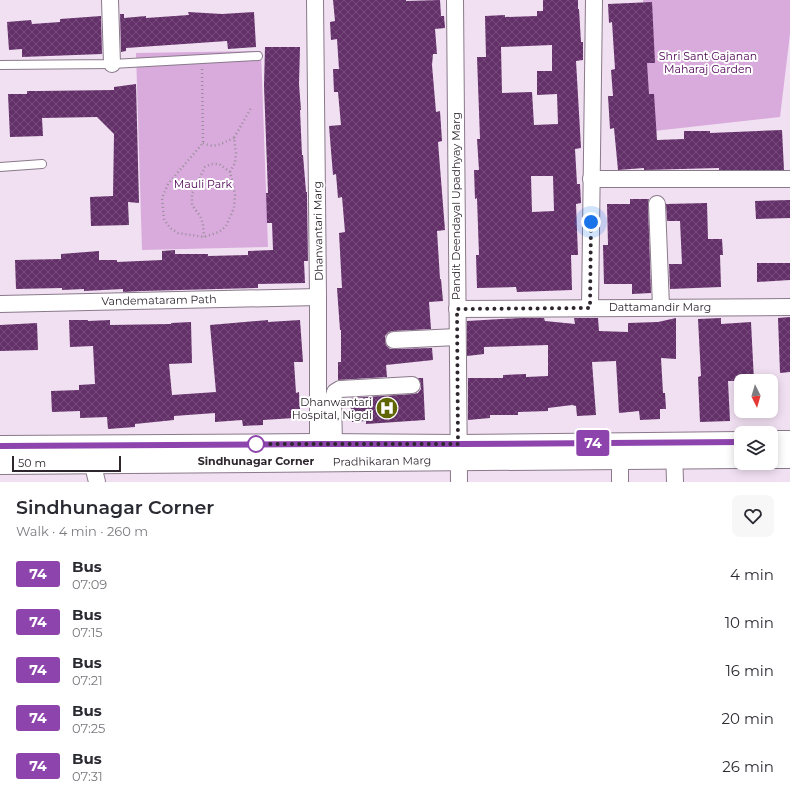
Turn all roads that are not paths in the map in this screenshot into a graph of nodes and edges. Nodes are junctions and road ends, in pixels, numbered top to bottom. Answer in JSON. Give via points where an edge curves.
{"nodes":[{"id":1,"x":110,"y":0,"type":"edge"},
{"id":2,"x":314,"y":0,"type":"edge"},
{"id":3,"x":455,"y":0,"type":"edge"},
{"id":4,"x":594,"y":0,"type":"edge"},
{"id":5,"x":258,"y":56,"type":"dead end"},
{"id":6,"x":112,"y":64,"type":"junction"},
{"id":7,"x":0,"y":65,"type":"edge"},
{"id":8,"x":42,"y":164,"type":"dead end"},
{"id":9,"x":0,"y":167,"type":"edge"},
{"id":10,"x":591,"y":179,"type":"junction"},
{"id":11,"x":790,"y":179,"type":"edge"},
{"id":12,"x":657,"y":204,"type":"dead end"},
{"id":13,"x":318,"y":297,"type":"junction"},
{"id":14,"x":0,"y":304,"type":"edge"},
{"id":15,"x":790,"y":306,"type":"edge"},
{"id":16,"x":590,"y":308,"type":"junction"},
{"id":17,"x":661,"y":308,"type":"junction"},
{"id":18,"x":457,"y":309,"type":"junction"},
{"id":19,"x":457,"y":337,"type":"junction"},
{"id":20,"x":394,"y":340,"type":"dead end"},
{"id":21,"x":412,"y":386,"type":"dead end"},
{"id":22,"x":778,"y":441,"type":"edge"},
{"id":23,"x":790,"y":441,"type":"edge"},
{"id":24,"x":734,"y":443,"type":"edge"},
{"id":25,"x":0,"y":446,"type":"edge"},
{"id":26,"x":323,"y":450,"type":"junction"},
{"id":27,"x":674,"y":450,"type":"junction"},
{"id":28,"x":458,"y":452,"type":"junction"},
{"id":29,"x":90,"y":454,"type":"junction"},
{"id":30,"x":734,"y":457,"type":"edge"},
{"id":31,"x":778,"y":458,"type":"edge"},
{"id":32,"x":790,"y":458,"type":"edge"},
{"id":33,"x":620,"y":459,"type":"junction"},
{"id":34,"x":0,"y":464,"type":"edge"},
{"id":35,"x":97,"y":482,"type":"edge"},
{"id":36,"x":459,"y":482,"type":"edge"},
{"id":37,"x":620,"y":482,"type":"edge"},
{"id":38,"x":675,"y":482,"type":"edge"}],
"edges":[{"from":1,"to":6,"type":"street"},
{"from":2,"to":13,"type":"street","name":"Dhanvantari Marg"},
{"from":3,"to":18,"type":"street","name":"Pandit Deendayal Upadhyay Marg"},
{"from":4,"to":10,"type":"street"},
{"from":5,"to":6,"type":"lane"},
{"from":6,"to":7,"type":"lane"},
{"from":8,"to":9,"type":"lane"},
{"from":10,"to":11,"type":"street"},
{"from":10,"to":16,"type":"street"},
{"from":12,"to":17,"type":"street"},
{"from":13,"to":14,"type":"street","name":"Vandemataram Path"},
{"from":13,"to":26,"type":"street","name":"Dhanvantari Marg"},
{"from":15,"to":17,"type":"street","name":"Dattamandir Marg"},
{"from":16,"to":17,"type":"street","name":"Dattamandir Marg"},
{"from":16,"to":18,"type":"street","name":"Dattamandir Marg"},
{"from":18,"to":19,"type":"street","name":"Pandit Deendayal Upadhyay Marg"},
{"from":19,"to":20,"type":"street"},
{"from":19,"to":28,"type":"street","name":"Pandit Deendayal Upadhyay Marg"},
{"from":21,"to":26,"type":"street","via":[[340,389],[335,392]]},
{"from":22,"to":23,"type":"street"},
{"from":24,"to":27,"type":"street","name":"Pradhikaran Marg"},
{"from":25,"to":29,"type":"street","name":"Pradhikaran Marg"},
{"from":26,"to":28,"type":"street","name":"Pradhikaran Marg"},
{"from":26,"to":29,"type":"street","name":"Pradhikaran Marg"},
{"from":27,"to":28,"type":"street","name":"Pradhikaran Marg"},
{"from":27,"to":30,"type":"street","name":"Pradhikaran Marg"},
{"from":27,"to":33,"type":"street","name":"Pradhikaran Marg"},
{"from":27,"to":38,"type":"street"},
{"from":28,"to":33,"type":"street","name":"Pradhikaran Marg"},
{"from":28,"to":36,"type":"street","name":"Pandit Deendayal Upadhyay Marg"},
{"from":29,"to":34,"type":"street","name":"Pradhikaran Marg"},
{"from":29,"to":35,"type":"street"},
{"from":31,"to":32,"type":"street"},
{"from":33,"to":37,"type":"street"}]}
